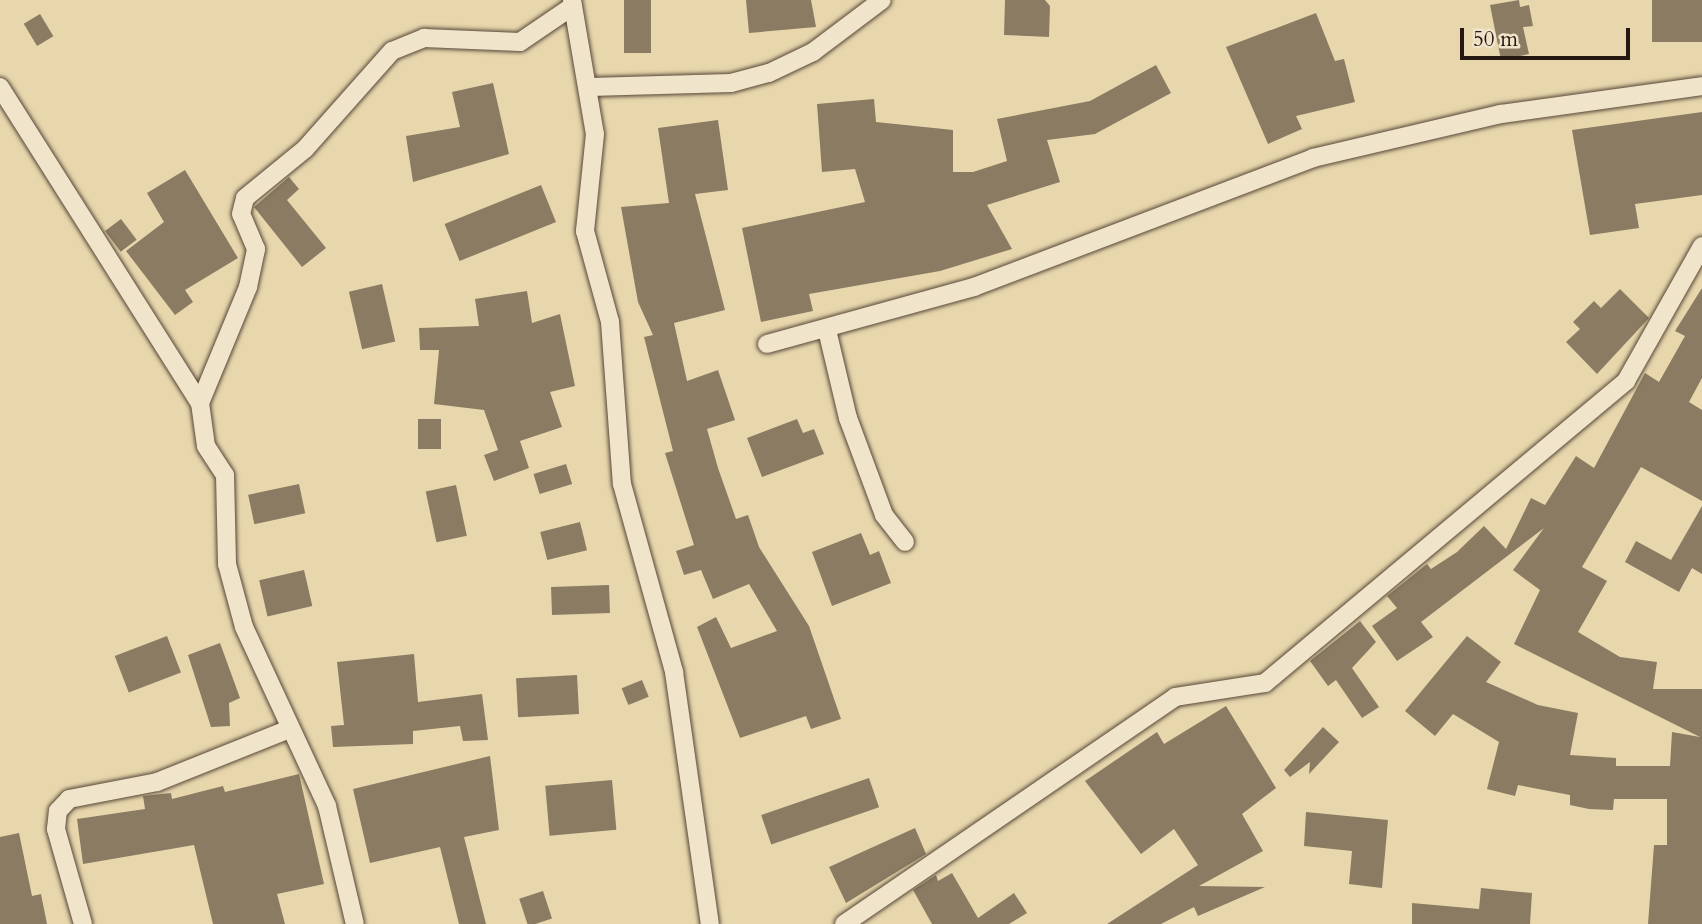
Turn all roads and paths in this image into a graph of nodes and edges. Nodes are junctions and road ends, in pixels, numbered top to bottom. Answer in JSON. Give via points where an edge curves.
{"nodes":[{"id":1,"x":882,"y":0,"type":"edge"},
{"id":2,"x":573,"y":3,"type":"edge"},
{"id":3,"x":1702,"y":86,"type":"edge"},
{"id":4,"x":0,"y":87,"type":"edge"},
{"id":5,"x":590,"y":87,"type":"junction"},
{"id":6,"x":1702,"y":246,"type":"edge"},
{"id":7,"x":827,"y":330,"type":"junction"},
{"id":8,"x":767,"y":344,"type":"dead end"},
{"id":9,"x":200,"y":403,"type":"junction"},
{"id":10,"x":905,"y":542,"type":"dead end"},
{"id":11,"x":287,"y":730,"type":"junction"},
{"id":12,"x":83,"y":924,"type":"edge"},
{"id":13,"x":355,"y":924,"type":"edge"},
{"id":14,"x":710,"y":924,"type":"edge"},
{"id":15,"x":844,"y":924,"type":"edge"}],
"edges":[{"from":1,"to":5,"type":"street","via":[[813,52],[769,73],[731,83]]},
{"from":2,"to":5,"type":"street"},
{"from":2,"to":9,"type":"street","via":[[520,42],[424,38],[393,51],[305,149],[245,198],[241,214],[256,249],[248,287]]},
{"from":3,"to":7,"type":"street","via":[[1502,114],[1313,158],[974,286]]},
{"from":4,"to":9,"type":"street"},
{"from":5,"to":14,"type":"street","via":[[596,166],[586,231],[610,322],[622,484],[674,672]]},
{"from":6,"to":15,"type":"street","via":[[1626,380],[1265,683],[1175,696]]},
{"from":7,"to":8,"type":"street"},
{"from":7,"to":10,"type":"street","via":[[848,418],[879,503]]},
{"from":9,"to":11,"type":"street","via":[[205,446],[225,475],[234,589]]},
{"from":11,"to":12,"type":"street","via":[[157,782],[69,799],[58,811],[56,829]]},
{"from":11,"to":13,"type":"street","via":[[327,806]]}]}
